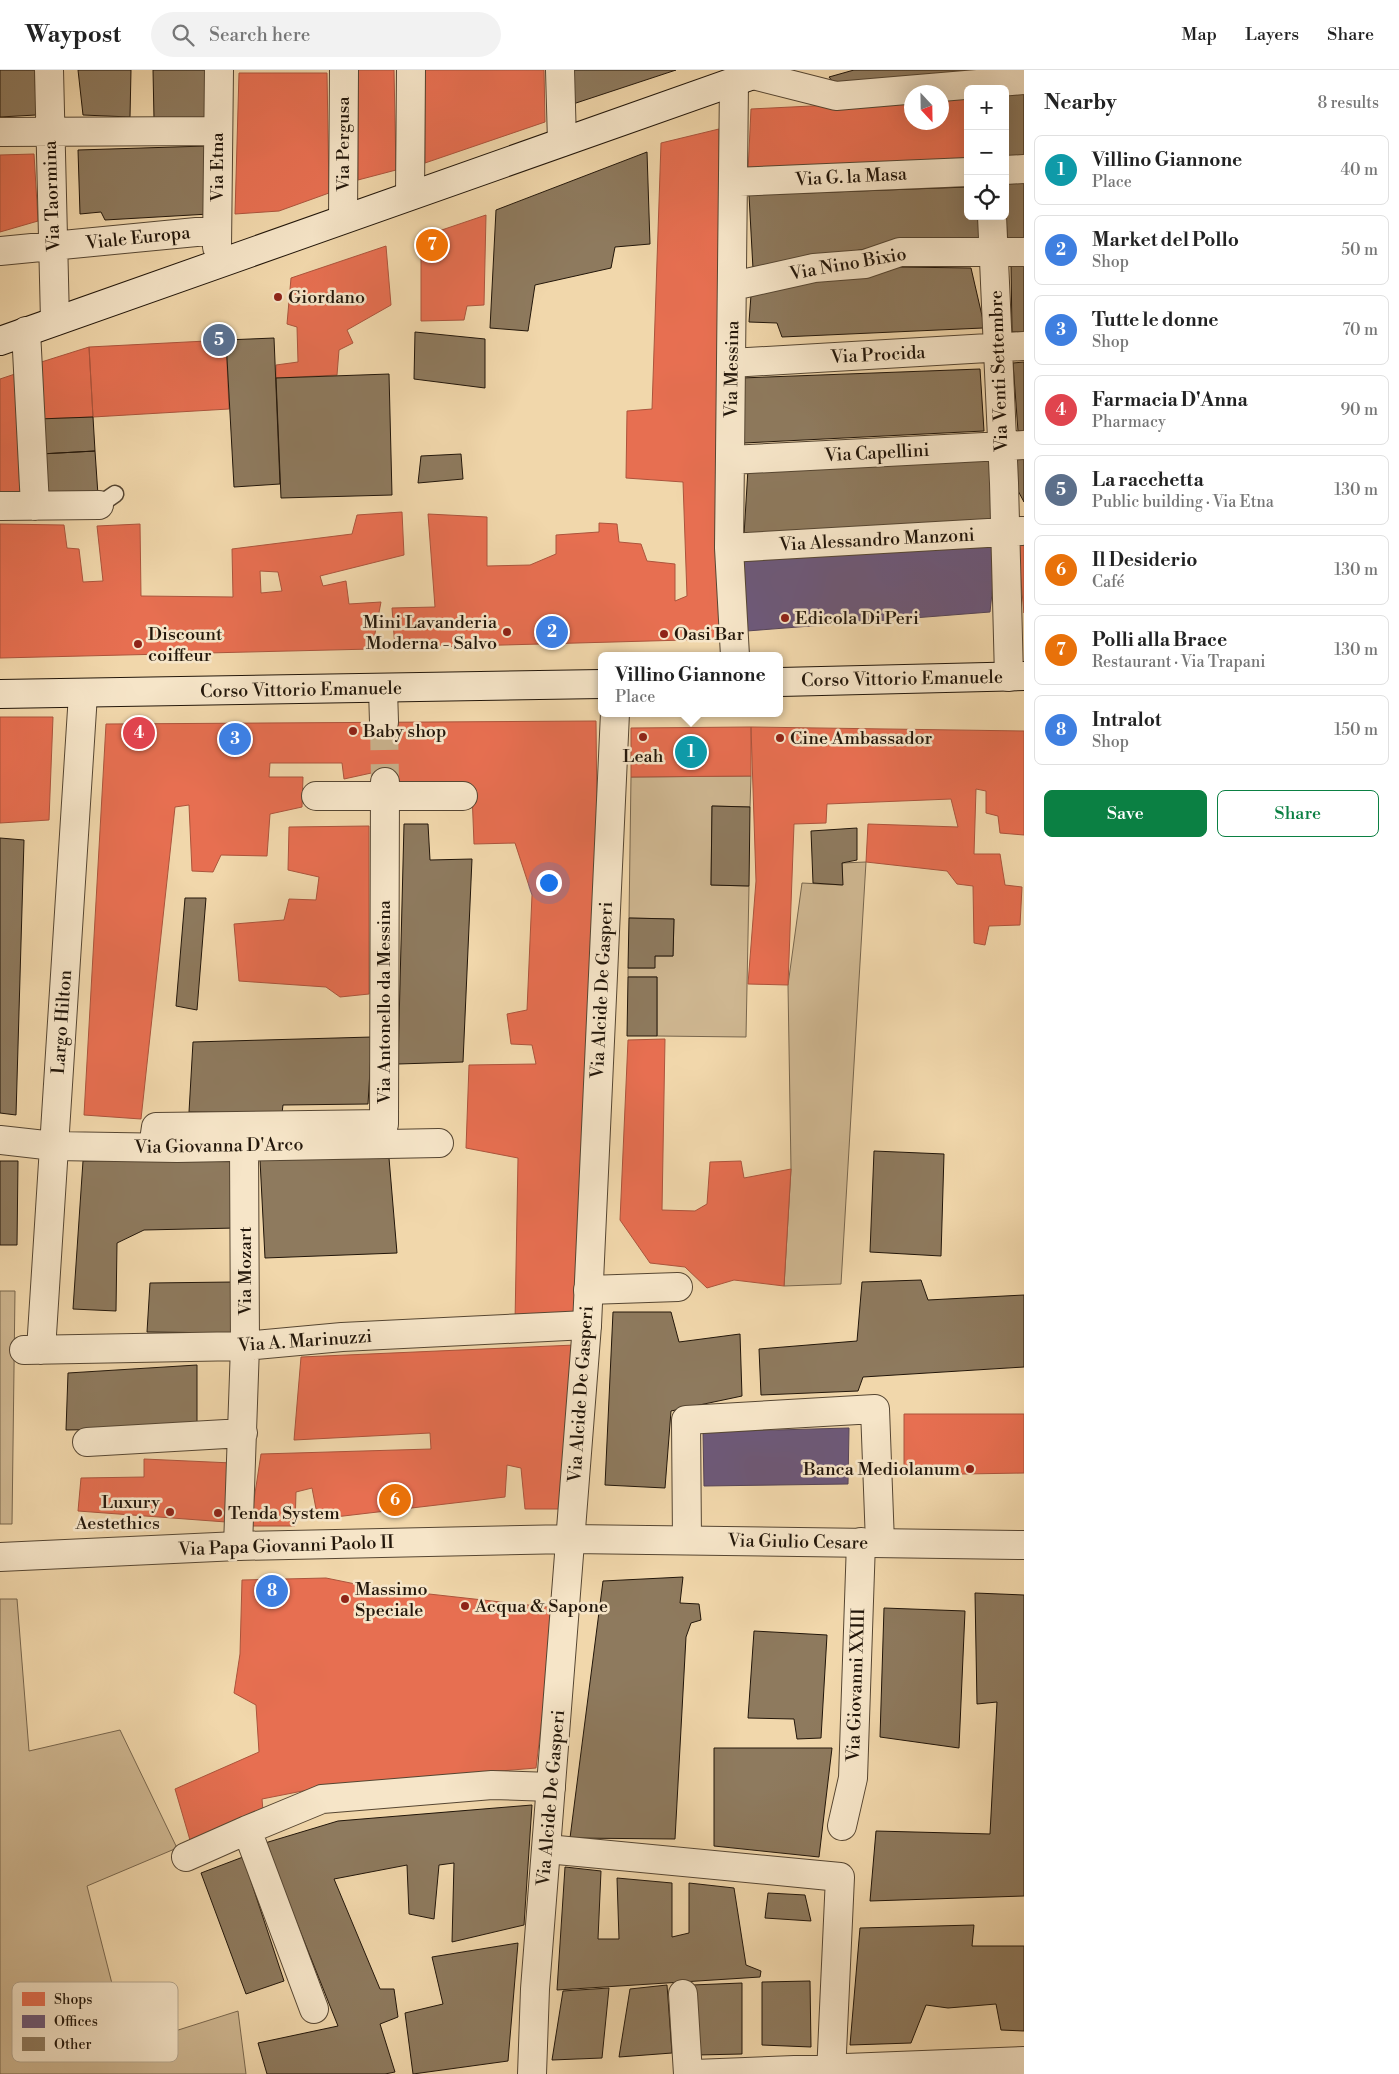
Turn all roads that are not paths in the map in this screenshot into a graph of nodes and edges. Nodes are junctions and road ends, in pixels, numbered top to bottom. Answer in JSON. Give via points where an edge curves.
{"nodes":[{"id":1,"x":49,"y":70,"type":"edge"},
{"id":2,"x":219,"y":70,"type":"edge"},
{"id":3,"x":344,"y":70,"type":"edge"},
{"id":4,"x":411,"y":70,"type":"edge"},
{"id":5,"x":560,"y":70,"type":"edge"},
{"id":6,"x":751,"y":76,"type":"edge"},
{"id":7,"x":1024,"y":80,"type":"edge"},
{"id":8,"x":985,"y":81,"type":"edge"},
{"id":9,"x":50,"y":130,"type":"junction"},
{"id":10,"x":217,"y":131,"type":"junction"},
{"id":11,"x":0,"y":132,"type":"edge"},
{"id":12,"x":562,"y":142,"type":"junction"},
{"id":13,"x":1024,"y":169,"type":"edge"},
{"id":14,"x":1009,"y":170,"type":"edge"},
{"id":15,"x":964,"y":172,"type":"edge"},
{"id":16,"x":734,"y":182,"type":"junction"},
{"id":17,"x":410,"y":195,"type":"junction"},
{"id":18,"x":343,"y":219,"type":"junction"},
{"id":19,"x":992,"y":220,"type":"edge"},
{"id":20,"x":217,"y":230,"type":"junction"},
{"id":21,"x":53,"y":246,"type":"junction"},
{"id":22,"x":0,"y":252,"type":"edge"},
{"id":23,"x":1024,"y":252,"type":"edge"},
{"id":24,"x":994,"y":253,"type":"junction"},
{"id":25,"x":216,"y":264,"type":"junction"},
{"id":26,"x":733,"y":286,"type":"junction"},
{"id":27,"x":55,"y":321,"type":"junction"},
{"id":28,"x":26,"y":331,"type":"junction"},
{"id":29,"x":0,"y":341,"type":"edge"},
{"id":30,"x":1024,"y":346,"type":"edge"},
{"id":31,"x":997,"y":348,"type":"junction"},
{"id":32,"x":731,"y":363,"type":"junction"},
{"id":33,"x":1013,"y":446,"type":"edge"},
{"id":34,"x":730,"y":460,"type":"junction"},
{"id":35,"x":107,"y":499,"type":"dead end"},
{"id":36,"x":0,"y":506,"type":"edge"},
{"id":37,"x":35,"y":506,"type":"junction"},
{"id":38,"x":1014,"y":531,"type":"edge"},
{"id":39,"x":729,"y":548,"type":"junction"},
{"id":40,"x":735,"y":652,"type":"edge"},
{"id":41,"x":1016,"y":676,"type":"edge"},
{"id":42,"x":783,"y":682,"type":"edge"},
{"id":43,"x":598,"y":684,"type":"edge"},
{"id":44,"x":383,"y":689,"type":"junction"},
{"id":45,"x":0,"y":694,"type":"edge"},
{"id":46,"x":83,"y":694,"type":"junction"},
{"id":47,"x":615,"y":717,"type":"edge"},
{"id":48,"x":384,"y":722,"type":"tunnel mouth"},
{"id":49,"x":385,"y":789,"type":"junction"},
{"id":50,"x":316,"y":796,"type":"dead end"},
{"id":51,"x":462,"y":796,"type":"dead end"},
{"id":52,"x":0,"y":1140,"type":"edge"},
{"id":53,"x":439,"y":1143,"type":"dead end"},
{"id":54,"x":54,"y":1146,"type":"junction"},
{"id":55,"x":244,"y":1146,"type":"junction"},
{"id":56,"x":153,"y":1147,"type":"junction"},
{"id":57,"x":678,"y":1288,"type":"dead end"},
{"id":58,"x":588,"y":1290,"type":"junction"},
{"id":59,"x":587,"y":1325,"type":"junction"},
{"id":60,"x":245,"y":1346,"type":"junction"},
{"id":61,"x":32,"y":1350,"type":"joint"},
{"id":62,"x":242,"y":1433,"type":"junction"},
{"id":63,"x":87,"y":1442,"type":"dead end"},
{"id":64,"x":571,"y":1539,"type":"junction"},
{"id":65,"x":687,"y":1540,"type":"junction"},
{"id":66,"x":870,"y":1543,"type":"junction"},
{"id":67,"x":1024,"y":1545,"type":"edge"},
{"id":68,"x":238,"y":1546,"type":"junction"},
{"id":69,"x":0,"y":1557,"type":"edge"},
{"id":70,"x":552,"y":1787,"type":"junction"},
{"id":71,"x":842,"y":1826,"type":"dead end"},
{"id":72,"x":247,"y":1830,"type":"junction"},
{"id":73,"x":547,"y":1848,"type":"junction"},
{"id":74,"x":186,"y":1857,"type":"dead end"},
{"id":75,"x":683,"y":1994,"type":"dead end"},
{"id":76,"x":314,"y":2010,"type":"dead end"},
{"id":77,"x":1024,"y":2061,"type":"edge"},
{"id":78,"x":831,"y":2072,"type":"edge"},
{"id":79,"x":532,"y":2074,"type":"edge"},
{"id":80,"x":688,"y":2074,"type":"edge"},
{"id":81,"x":695,"y":2074,"type":"edge"}],
"edges":[{"from":1,"to":9,"type":"street","name":"Via Taormina"},
{"from":2,"to":10,"type":"street","name":"Via Etna"},
{"from":3,"to":18,"type":"street","name":"Via Pergusa"},
{"from":4,"to":17,"type":"street"},
{"from":5,"to":12,"type":"street"},
{"from":6,"to":8,"type":"street","via":[[836,96]]},
{"from":6,"to":12,"type":"street"},
{"from":6,"to":16,"type":"street","name":"Via Messina"},
{"from":7,"to":8,"type":"street"},
{"from":9,"to":10,"type":"street"},
{"from":9,"to":11,"type":"street"},
{"from":9,"to":21,"type":"street","name":"Via Taormina"},
{"from":10,"to":20,"type":"street","name":"Via Etna"},
{"from":12,"to":17,"type":"street"},
{"from":13,"to":14,"type":"street"},
{"from":15,"to":16,"type":"street","name":"Via G. la Masa"},
{"from":16,"to":26,"type":"street","name":"Via Messina"},
{"from":17,"to":18,"type":"street"},
{"from":18,"to":25,"type":"street"},
{"from":19,"to":24,"type":"street","name":"Via Venti Settembre"},
{"from":20,"to":21,"type":"street","name":"Viale Europa"},
{"from":20,"to":25,"type":"street","name":"Via Etna"},
{"from":21,"to":22,"type":"street","name":"Viale Europa"},
{"from":21,"to":27,"type":"street","name":"Via Taormina"},
{"from":23,"to":24,"type":"street","name":"Via Nino Bixio"},
{"from":24,"to":26,"type":"street","name":"Via Nino Bixio","via":[[900,252],[865,264],[814,268]]},
{"from":24,"to":31,"type":"street","name":"Via Venti Settembre"},
{"from":25,"to":27,"type":"street"},
{"from":26,"to":32,"type":"street","name":"Via Messina"},
{"from":27,"to":28,"type":"street"},
{"from":28,"to":29,"type":"street"},
{"from":28,"to":37,"type":"street"},
{"from":30,"to":31,"type":"street","name":"Via Procida"},
{"from":31,"to":32,"type":"street","name":"Via Procida"},
{"from":31,"to":33,"type":"street","name":"Via Venti Settembre"},
{"from":32,"to":34,"type":"street","name":"Via Messina"},
{"from":33,"to":34,"type":"street","name":"Via Capellini"},
{"from":33,"to":38,"type":"street","name":"Via Venti Settembre"},
{"from":34,"to":39,"type":"street","name":"Via Messina"},
{"from":35,"to":37,"type":"street"},
{"from":36,"to":37,"type":"street"},
{"from":38,"to":39,"type":"street","name":"Via Alessandro Manzoni"},
{"from":38,"to":41,"type":"street","name":"Via Venti Settembre"},
{"from":39,"to":40,"type":"street","name":"Via Messina"},
{"from":41,"to":42,"type":"street","name":"Corso Vittorio Emanuele"},
{"from":43,"to":44,"type":"street","name":"Corso Vittorio Emanuele"},
{"from":44,"to":46,"type":"street","name":"Corso Vittorio Emanuele"},
{"from":44,"to":48,"type":"street"},
{"from":45,"to":46,"type":"street","name":"Corso Vittorio Emanuele"},
{"from":46,"to":54,"type":"street","name":"Largo Hilton"},
{"from":47,"to":58,"type":"street","name":"Via Alcide De Gasperi"},
{"from":49,"to":50,"type":"street"},
{"from":49,"to":51,"type":"street"},
{"from":49,"to":56,"type":"street","name":"Via Antonello da Messina","via":[[384,1124],[156,1127]]},
{"from":52,"to":54,"type":"street","name":"Via Giovanna D'Arco"},
{"from":53,"to":55,"type":"street","name":"Via Giovanna D'Arco"},
{"from":54,"to":56,"type":"street","name":"Via Giovanna D'Arco"},
{"from":54,"to":61,"type":"street","name":"Largo Hilton"},
{"from":55,"to":56,"type":"street","name":"Via Giovanna D'Arco"},
{"from":55,"to":60,"type":"street","name":"Via Mozart"},
{"from":57,"to":58,"type":"street"},
{"from":58,"to":59,"type":"street","name":"Via Alcide De Gasperi"},
{"from":59,"to":60,"type":"street","name":"Via A. Marinuzzi","via":[[342,1337]]},
{"from":59,"to":64,"type":"street","name":"Via Alcide De Gasperi"},
{"from":60,"to":61,"type":"street","name":"Via A. Marinuzzi"},
{"from":60,"to":62,"type":"street","name":"Via Mozart"},
{"from":62,"to":63,"type":"street"},
{"from":62,"to":68,"type":"street","name":"Via Mozart"},
{"from":64,"to":65,"type":"street","name":"Via Giulio Cesare"},
{"from":64,"to":68,"type":"street","name":"Via Papa Giovanni Paolo II"},
{"from":64,"to":70,"type":"street","name":"Via Alcide De Gasperi"},
{"from":65,"to":66,"type":"street","name":"Via Giulio Cesare"},
{"from":65,"to":66,"type":"street","name":"Via Giovanni XXIII","via":[[686,1420],[875,1410]]},
{"from":66,"to":67,"type":"street","name":"Via Giulio Cesare"},
{"from":66,"to":71,"type":"street","name":"Via Giovanni XXIII","via":[[853,1778]]},
{"from":68,"to":69,"type":"street","name":"Via Papa Giovanni Paolo II"},
{"from":70,"to":72,"type":"street","via":[[492,1785],[322,1799]]},
{"from":70,"to":73,"type":"street","name":"Via Alcide De Gasperi"},
{"from":72,"to":74,"type":"street"},
{"from":72,"to":76,"type":"street"},
{"from":73,"to":78,"type":"street","via":[[840,1878]]},
{"from":73,"to":79,"type":"street","name":"Via Alcide De Gasperi"},
{"from":75,"to":80,"type":"street"},
{"from":77,"to":78,"type":"street"},
{"from":78,"to":81,"type":"street"}]}
